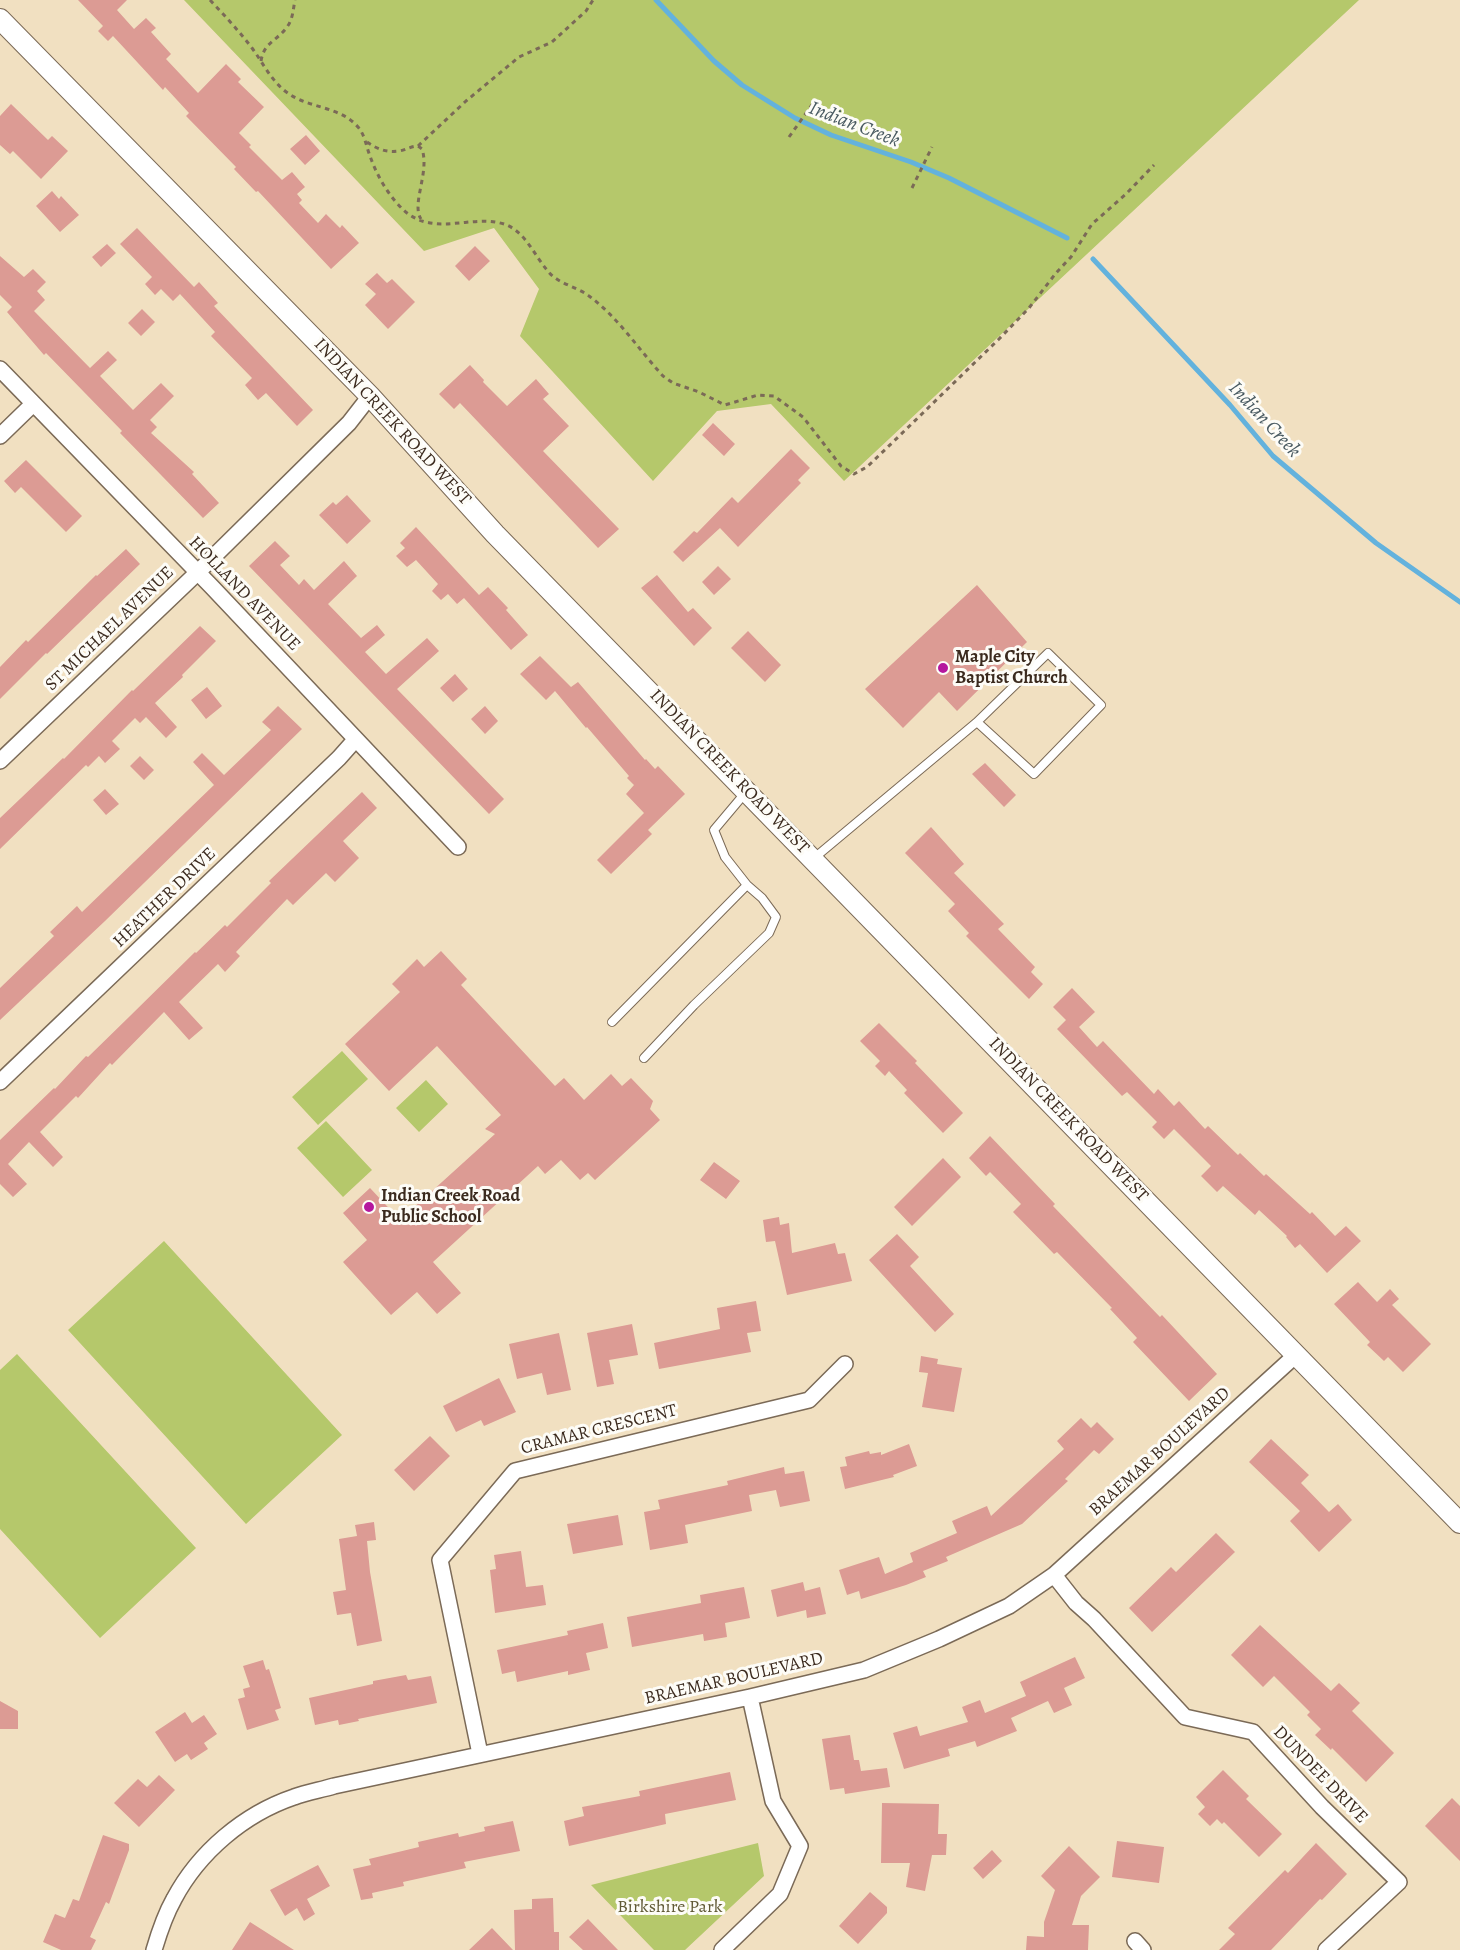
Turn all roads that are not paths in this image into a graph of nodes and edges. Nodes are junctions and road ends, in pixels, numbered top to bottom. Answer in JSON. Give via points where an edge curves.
{"nodes":[{"id":1,"x":0,"y":19,"type":"edge"},
{"id":2,"x":0,"y":369,"type":"edge"},
{"id":3,"x":370,"y":396,"type":"junction"},
{"id":4,"x":33,"y":404,"type":"junction"},
{"id":5,"x":0,"y":436,"type":"edge"},
{"id":6,"x":197,"y":573,"type":"junction"},
{"id":7,"x":976,"y":722,"type":"junction"},
{"id":8,"x":355,"y":740,"type":"junction"},
{"id":9,"x":0,"y":761,"type":"edge"},
{"id":10,"x":747,"y":791,"type":"junction"},
{"id":11,"x":458,"y":847,"type":"dead end"},
{"id":12,"x":813,"y":859,"type":"junction"},
{"id":13,"x":747,"y":885,"type":"junction"},
{"id":14,"x":612,"y":1022,"type":"dead end"},
{"id":15,"x":644,"y":1058,"type":"dead end"},
{"id":16,"x":0,"y":1082,"type":"edge"},
{"id":17,"x":1297,"y":1354,"type":"junction"},
{"id":18,"x":845,"y":1364,"type":"dead end"},
{"id":19,"x":1460,"y":1523,"type":"edge"},
{"id":20,"x":1054,"y":1575,"type":"junction"},
{"id":21,"x":750,"y":1697,"type":"junction"},
{"id":22,"x":480,"y":1754,"type":"junction"},
{"id":23,"x":154,"y":1950,"type":"edge"},
{"id":24,"x":722,"y":1950,"type":"edge"},
{"id":25,"x":1326,"y":1950,"type":"edge"}],
"edges":[{"from":1,"to":3,"type":"street","name":"INDIAN CREEK ROAD WEST"},
{"from":2,"to":4,"type":"street","name":"HOLLAND AVENUE"},
{"from":3,"to":6,"type":"street","name":"ST MICHAEL AVENUE","via":[[349,423]]},
{"from":3,"to":10,"type":"street","name":"INDIAN CREEK ROAD WEST","via":[[495,534]]},
{"from":4,"to":5,"type":"street"},
{"from":4,"to":6,"type":"street","name":"HOLLAND AVENUE"},
{"from":6,"to":8,"type":"street","name":"HOLLAND AVENUE"},
{"from":6,"to":9,"type":"street","name":"ST MICHAEL AVENUE"},
{"from":7,"to":7,"type":"lane","via":[[1034,774],[1101,705],[1048,653]]},
{"from":7,"to":12,"type":"lane"},
{"from":8,"to":11,"type":"street","name":"HOLLAND AVENUE"},
{"from":8,"to":16,"type":"street","name":"HEATHER DRIVE"},
{"from":10,"to":12,"type":"street","name":"INDIAN CREEK ROAD WEST"},
{"from":10,"to":13,"type":"lane","via":[[714,830],[725,857]]},
{"from":12,"to":17,"type":"street","name":"INDIAN CREEK ROAD WEST"},
{"from":13,"to":14,"type":"lane"},
{"from":13,"to":15,"type":"lane","via":[[776,917],[769,933]]},
{"from":17,"to":19,"type":"street","name":"INDIAN CREEK ROAD WEST"},
{"from":17,"to":20,"type":"street","name":"BRAEMAR BOULEVARD"},
{"from":18,"to":22,"type":"street","name":"CRAMAR CRESCENT","via":[[808,1400],[515,1471],[441,1560]]},
{"from":20,"to":21,"type":"street","name":"BRAEMAR BOULEVARD","via":[[1009,1606],[939,1640],[864,1670]]},
{"from":20,"to":25,"type":"street","name":"DUNDEE DRIVE","via":[[1076,1604],[1185,1717],[1253,1732],[1322,1808],[1399,1882]]},
{"from":21,"to":22,"type":"street","name":"BRAEMAR BOULEVARD"},
{"from":21,"to":24,"type":"street","via":[[773,1801],[800,1846],[780,1894]]},
{"from":22,"to":23,"type":"street","name":"BRAEMAR BOULEVARD","via":[[334,1786],[261,1811],[211,1850],[192,1872],[174,1898]]}]}
